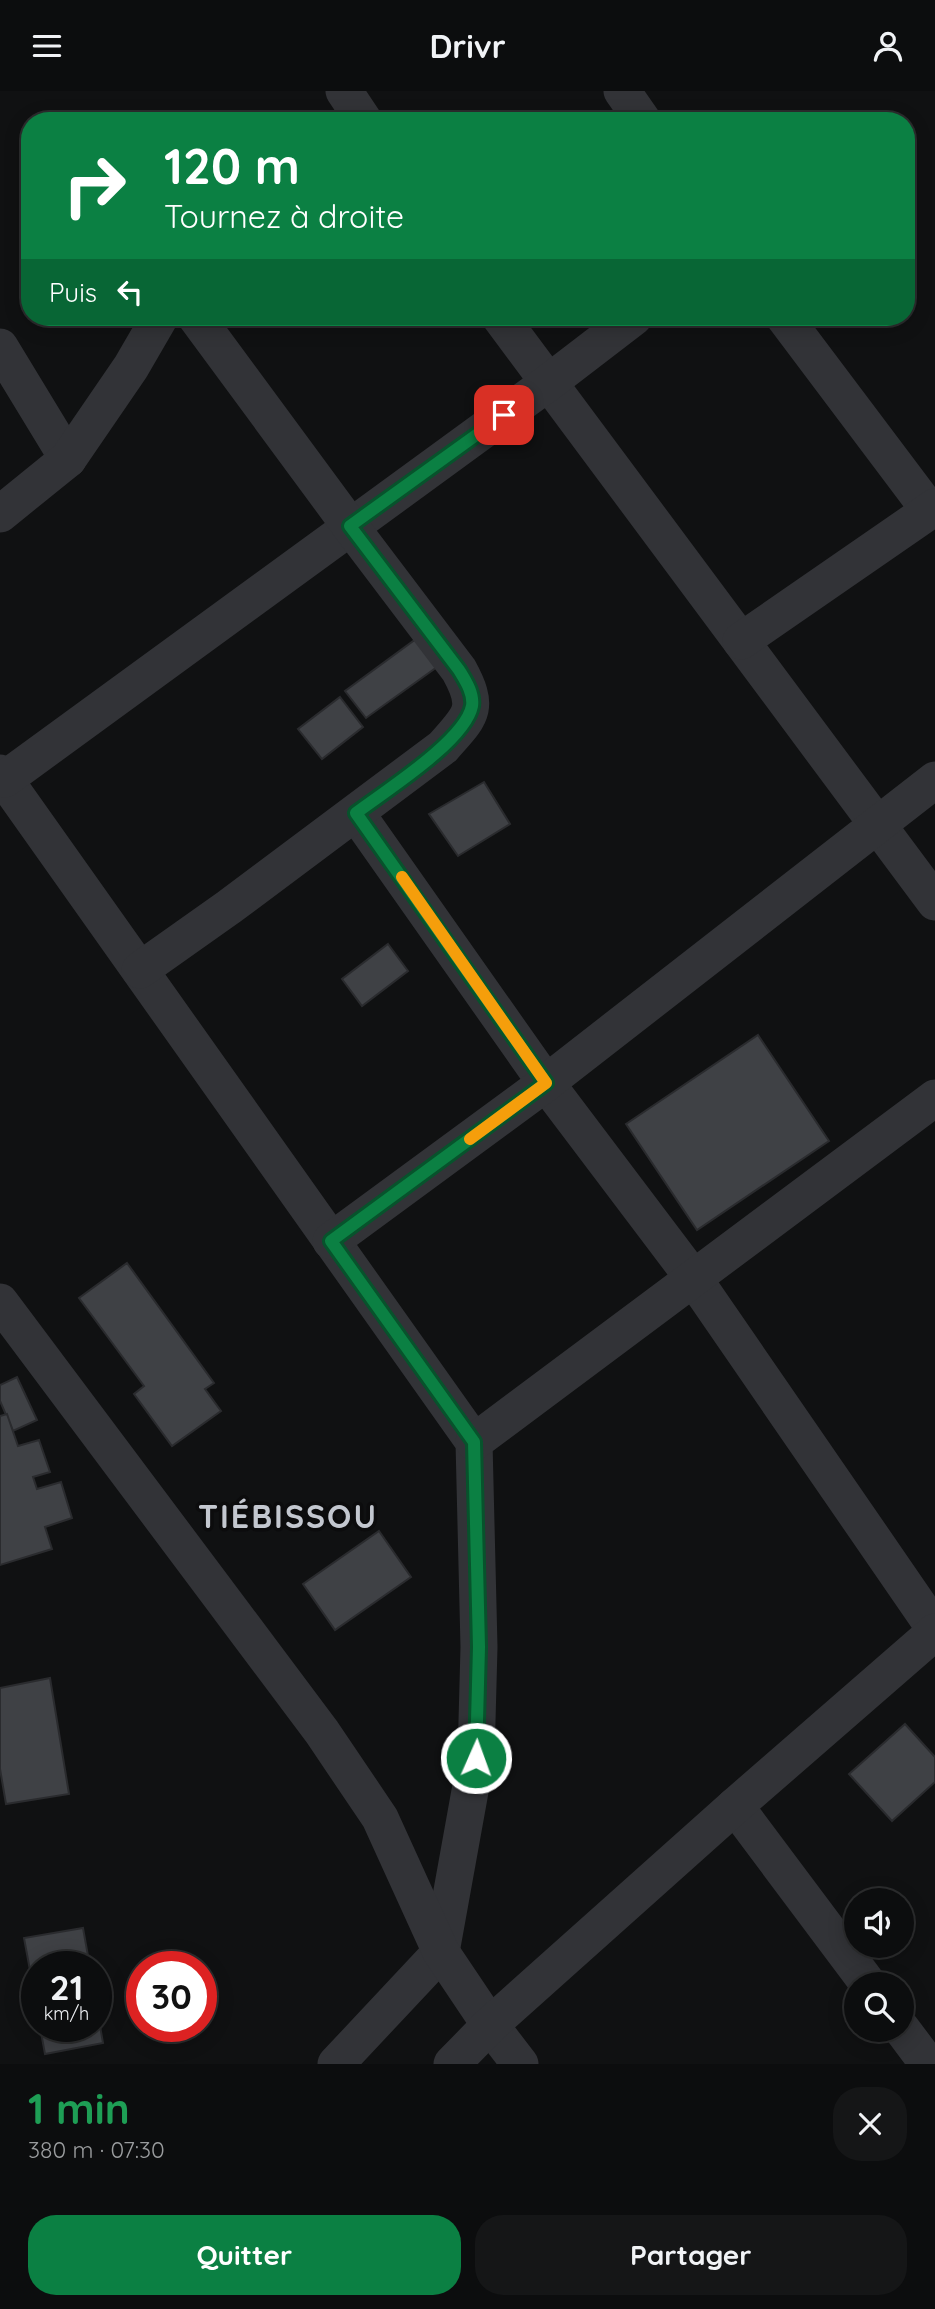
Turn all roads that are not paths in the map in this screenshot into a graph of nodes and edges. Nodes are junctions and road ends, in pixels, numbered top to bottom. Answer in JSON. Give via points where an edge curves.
{"nodes":[{"id":1,"x":344,"y":91,"type":"edge"},
{"id":2,"x":622,"y":91,"type":"edge"},
{"id":3,"x":358,"y":112,"type":"edge"},
{"id":4,"x":637,"y":112,"type":"edge"},
{"id":5,"x":155,"y":326,"type":"edge"},
{"id":6,"x":203,"y":326,"type":"edge"},
{"id":7,"x":507,"y":326,"type":"edge"},
{"id":8,"x":622,"y":326,"type":"edge"},
{"id":9,"x":791,"y":326,"type":"edge"},
{"id":10,"x":0,"y":347,"type":"edge"},
{"id":11,"x":548,"y":383,"type":"junction"},
{"id":12,"x":68,"y":459,"type":"junction"},
{"id":13,"x":932,"y":509,"type":"edge"},
{"id":14,"x":0,"y":515,"type":"edge"},
{"id":15,"x":350,"y":526,"type":"junction"},
{"id":16,"x":741,"y":641,"type":"junction"},
{"id":17,"x":2,"y":776,"type":"edge"},
{"id":18,"x":935,"y":781,"type":"edge"},
{"id":19,"x":356,"y":813,"type":"junction"},
{"id":20,"x":877,"y":825,"type":"junction"},
{"id":21,"x":935,"y":902,"type":"edge"},
{"id":22,"x":140,"y":970,"type":"junction"},
{"id":23,"x":546,"y":1083,"type":"junction"},
{"id":24,"x":935,"y":1098,"type":"edge"},
{"id":25,"x":331,"y":1241,"type":"junction"},
{"id":26,"x":694,"y":1279,"type":"junction"},
{"id":27,"x":0,"y":1302,"type":"edge"},
{"id":28,"x":474,"y":1442,"type":"junction"},
{"id":29,"x":935,"y":1630,"type":"edge"},
{"id":30,"x":735,"y":1806,"type":"junction"},
{"id":31,"x":440,"y":1952,"type":"junction"},
{"id":32,"x":859,"y":1972,"type":"edge"},
{"id":33,"x":490,"y":2025,"type":"junction"},
{"id":34,"x":912,"y":2042,"type":"edge"},
{"id":35,"x":336,"y":2064,"type":"edge"},
{"id":36,"x":452,"y":2064,"type":"edge"},
{"id":37,"x":520,"y":2064,"type":"edge"},
{"id":38,"x":928,"y":2064,"type":"edge"}],
"edges":[{"from":1,"to":3,"type":"street"},
{"from":2,"to":4,"type":"street"},
{"from":5,"to":12,"type":"street"},
{"from":6,"to":15,"type":"street"},
{"from":7,"to":11,"type":"street"},
{"from":8,"to":11,"type":"street"},
{"from":9,"to":13,"type":"street"},
{"from":10,"to":12,"type":"street"},
{"from":11,"to":15,"type":"street"},
{"from":11,"to":16,"type":"street"},
{"from":12,"to":14,"type":"street"},
{"from":13,"to":16,"type":"street"},
{"from":15,"to":17,"type":"street"},
{"from":15,"to":19,"type":"street","via":[[459,670],[472,704],[465,721],[443,747]]},
{"from":16,"to":20,"type":"street"},
{"from":17,"to":22,"type":"street"},
{"from":18,"to":20,"type":"street"},
{"from":19,"to":22,"type":"street"},
{"from":19,"to":23,"type":"street"},
{"from":20,"to":21,"type":"street"},
{"from":20,"to":23,"type":"street"},
{"from":22,"to":25,"type":"street"},
{"from":23,"to":25,"type":"street"},
{"from":23,"to":26,"type":"street"},
{"from":24,"to":26,"type":"street"},
{"from":25,"to":28,"type":"street"},
{"from":26,"to":28,"type":"street"},
{"from":26,"to":29,"type":"street"},
{"from":27,"to":31,"type":"street","via":[[322,1732],[380,1818]]},
{"from":28,"to":31,"type":"street","via":[[479,1647],[476,1758]]},
{"from":29,"to":30,"type":"street"},
{"from":30,"to":32,"type":"street"},
{"from":30,"to":33,"type":"street"},
{"from":31,"to":33,"type":"street"},
{"from":31,"to":35,"type":"street"},
{"from":33,"to":36,"type":"street"},
{"from":33,"to":37,"type":"street"},
{"from":34,"to":38,"type":"street"}]}
